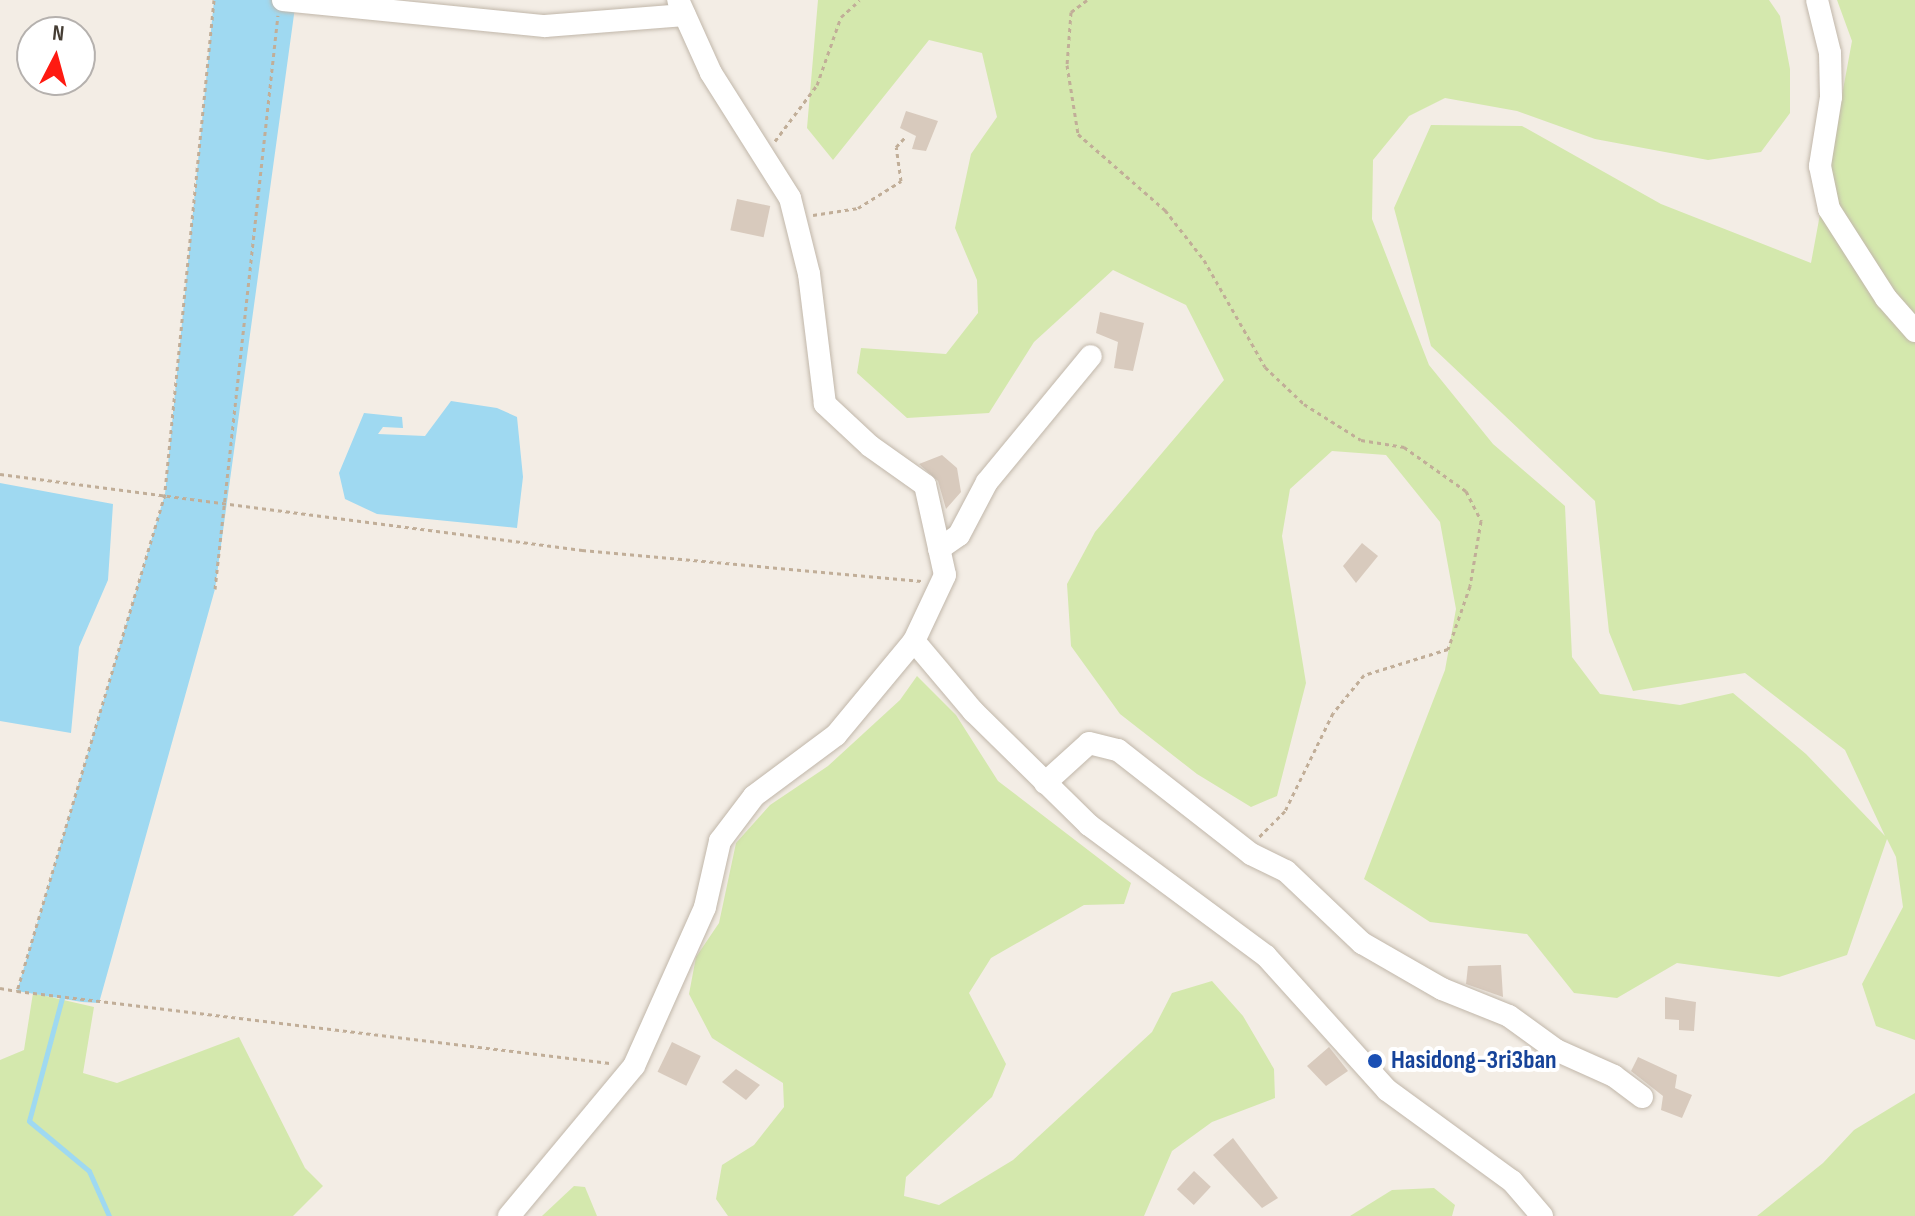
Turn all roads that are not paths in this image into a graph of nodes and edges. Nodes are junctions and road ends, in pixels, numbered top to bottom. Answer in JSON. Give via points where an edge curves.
{"nodes":[{"id":1,"x":1817,"y":0,"type":"edge"},
{"id":2,"x":281,"y":6,"type":"edge"},
{"id":3,"x":682,"y":7,"type":"edge"},
{"id":4,"x":1915,"y":331,"type":"edge"},
{"id":5,"x":1091,"y":356,"type":"dead end"},
{"id":6,"x":939,"y":549,"type":"junction"},
{"id":7,"x":914,"y":641,"type":"junction"},
{"id":8,"x":1045,"y":783,"type":"junction"},
{"id":9,"x":1642,"y":1097,"type":"dead end"},
{"id":10,"x":509,"y":1216,"type":"edge"},
{"id":11,"x":1542,"y":1216,"type":"edge"}],
"edges":[{"from":1,"to":4,"type":"street","via":[[1830,53],[1831,97],[1820,166],[1829,209],[1886,298]]},
{"from":2,"to":3,"type":"street","via":[[545,26]]},
{"from":3,"to":6,"type":"street","via":[[711,73],[790,198],[809,274],[825,404],[870,446],[925,485]]},
{"from":5,"to":6,"type":"street","via":[[987,482],[959,535]]},
{"from":6,"to":7,"type":"street","via":[[941,582]]},
{"from":7,"to":8,"type":"street","via":[[973,711]]},
{"from":7,"to":10,"type":"street","via":[[836,735],[754,796],[720,841],[705,907],[634,1066]]},
{"from":8,"to":9,"type":"street","via":[[1089,743],[1118,750],[1242,847],[1286,871],[1362,943],[1442,989],[1509,1016],[1556,1050],[1614,1076]]},
{"from":8,"to":11,"type":"street","via":[[1089,825],[1266,956],[1387,1090],[1512,1181]]}]}
